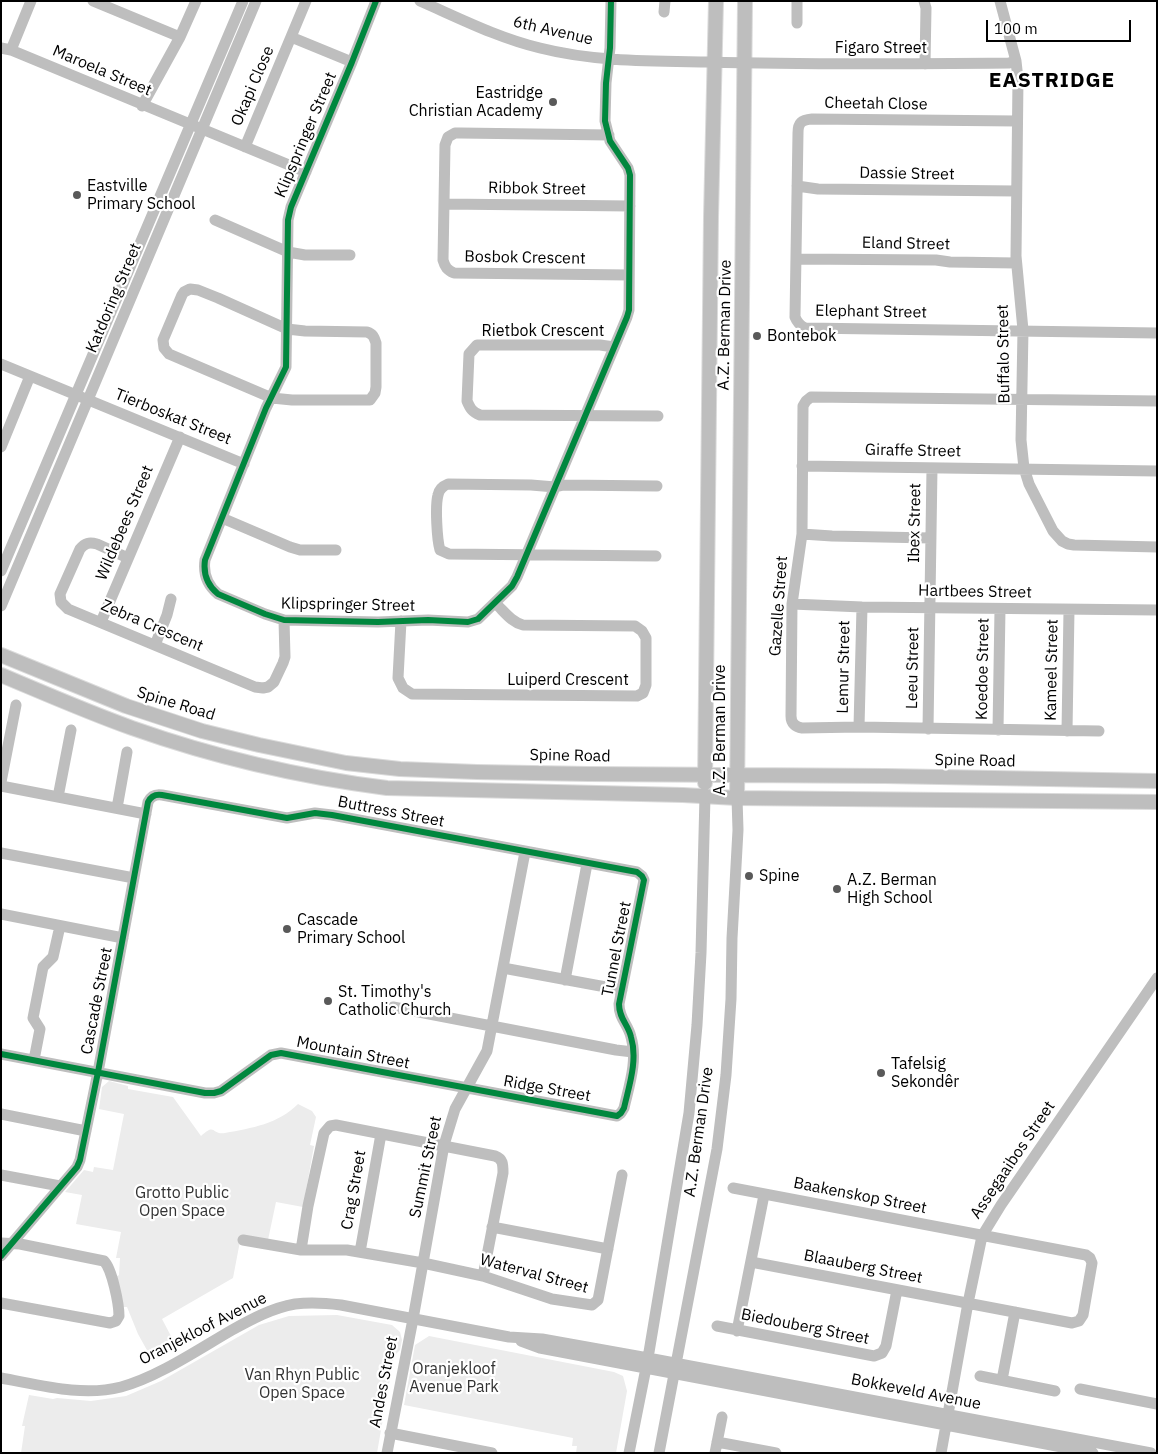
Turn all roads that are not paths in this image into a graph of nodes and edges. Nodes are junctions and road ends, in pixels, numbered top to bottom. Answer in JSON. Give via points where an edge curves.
{"nodes":[{"id":1,"x":31,"y":1,"type":"edge"},
{"id":2,"x":93,"y":1,"type":"edge"},
{"id":3,"x":196,"y":1,"type":"edge"},
{"id":4,"x":243,"y":1,"type":"edge"},
{"id":5,"x":256,"y":1,"type":"edge"},
{"id":6,"x":306,"y":1,"type":"edge"},
{"id":7,"x":376,"y":1,"type":"edge"},
{"id":8,"x":420,"y":1,"type":"edge"},
{"id":9,"x":611,"y":1,"type":"edge"},
{"id":10,"x":716,"y":1,"type":"edge"},
{"id":11,"x":745,"y":1,"type":"edge"},
{"id":12,"x":797,"y":1,"type":"edge"},
{"id":13,"x":924,"y":1,"type":"edge"},
{"id":14,"x":1000,"y":1,"type":"edge"},
{"id":15,"x":797,"y":23,"type":"dead end"},
{"id":16,"x":180,"y":37,"type":"junction"},
{"id":17,"x":290,"y":37,"type":"junction"},
{"id":18,"x":6,"y":49,"type":"edge"},
{"id":19,"x":609,"y":60,"type":"junction"},
{"id":20,"x":1016,"y":61,"type":"junction"},
{"id":21,"x":352,"y":62,"type":"junction"},
{"id":22,"x":715,"y":62,"type":"junction"},
{"id":23,"x":745,"y":63,"type":"junction"},
{"id":24,"x":925,"y":64,"type":"junction"},
{"id":25,"x":142,"y":106,"type":"junction"},
{"id":26,"x":1017,"y":121,"type":"junction"},
{"id":27,"x":190,"y":125,"type":"junction"},
{"id":28,"x":202,"y":129,"type":"junction"},
{"id":29,"x":609,"y":135,"type":"junction"},
{"id":30,"x":245,"y":147,"type":"junction"},
{"id":31,"x":306,"y":172,"type":"junction"},
{"id":32,"x":797,"y":186,"type":"junction"},
{"id":33,"x":1016,"y":191,"type":"junction"},
{"id":34,"x":444,"y":204,"type":"junction"},
{"id":35,"x":630,"y":206,"type":"junction"},
{"id":36,"x":215,"y":220,"type":"dead end"},
{"id":37,"x":288,"y":252,"type":"junction"},
{"id":38,"x":350,"y":255,"type":"dead end"},
{"id":39,"x":796,"y":259,"type":"junction"},
{"id":40,"x":1016,"y":263,"type":"junction"},
{"id":41,"x":629,"y":275,"type":"junction"},
{"id":42,"x":287,"y":328,"type":"junction"},
{"id":43,"x":1023,"y":330,"type":"junction"},
{"id":44,"x":1157,"y":333,"type":"edge"},
{"id":45,"x":614,"y":347,"type":"junction"},
{"id":46,"x":1,"y":364,"type":"edge"},
{"id":47,"x":30,"y":376,"type":"junction"},
{"id":48,"x":76,"y":395,"type":"junction"},
{"id":49,"x":272,"y":398,"type":"junction"},
{"id":50,"x":1022,"y":399,"type":"junction"},
{"id":51,"x":89,"y":400,"type":"junction"},
{"id":52,"x":1157,"y":401,"type":"edge"},
{"id":53,"x":585,"y":415,"type":"junction"},
{"id":54,"x":658,"y":416,"type":"dead end"},
{"id":55,"x":180,"y":437,"type":"junction"},
{"id":56,"x":2,"y":444,"type":"edge"},
{"id":57,"x":244,"y":464,"type":"junction"},
{"id":58,"x":802,"y":466,"type":"junction"},
{"id":59,"x":932,"y":468,"type":"junction"},
{"id":60,"x":1024,"y":468,"type":"junction"},
{"id":61,"x":1157,"y":470,"type":"edge"},
{"id":62,"x":657,"y":486,"type":"dead end"},
{"id":63,"x":554,"y":487,"type":"junction"},
{"id":64,"x":222,"y":518,"type":"junction"},
{"id":65,"x":802,"y":534,"type":"junction"},
{"id":66,"x":931,"y":538,"type":"junction"},
{"id":67,"x":1157,"y":547,"type":"edge"},
{"id":68,"x":336,"y":550,"type":"dead end"},
{"id":69,"x":526,"y":556,"type":"junction"},
{"id":70,"x":656,"y":556,"type":"dead end"},
{"id":71,"x":128,"y":558,"type":"junction"},
{"id":72,"x":1,"y":571,"type":"edge"},
{"id":73,"x":171,"y":599,"type":"dead end"},
{"id":74,"x":495,"y":603,"type":"junction"},
{"id":75,"x":792,"y":604,"type":"junction"},
{"id":76,"x":1,"y":606,"type":"edge"},
{"id":77,"x":862,"y":607,"type":"junction"},
{"id":78,"x":931,"y":608,"type":"junction"},
{"id":79,"x":1000,"y":609,"type":"junction"},
{"id":80,"x":1069,"y":610,"type":"junction"},
{"id":81,"x":1157,"y":610,"type":"edge"},
{"id":82,"x":284,"y":620,"type":"junction"},
{"id":83,"x":401,"y":621,"type":"junction"},
{"id":84,"x":101,"y":622,"type":"junction"},
{"id":85,"x":155,"y":645,"type":"junction"},
{"id":86,"x":1,"y":654,"type":"edge"},
{"id":87,"x":1,"y":675,"type":"edge"},
{"id":88,"x":16,"y":705,"type":"dead end"},
{"id":89,"x":859,"y":728,"type":"junction"},
{"id":90,"x":928,"y":729,"type":"junction"},
{"id":91,"x":71,"y":730,"type":"dead end"},
{"id":92,"x":998,"y":730,"type":"junction"},
{"id":93,"x":1067,"y":731,"type":"junction"},
{"id":94,"x":1099,"y":731,"type":"dead end"},
{"id":95,"x":127,"y":752,"type":"dead end"},
{"id":96,"x":705,"y":776,"type":"junction"},
{"id":97,"x":737,"y":776,"type":"junction"},
{"id":98,"x":1157,"y":781,"type":"edge"},
{"id":99,"x":1,"y":782,"type":"edge"},
{"id":100,"x":1,"y":786,"type":"edge"},
{"id":101,"x":705,"y":796,"type":"junction"},
{"id":102,"x":58,"y":797,"type":"junction"},
{"id":103,"x":737,"y":798,"type":"junction"},
{"id":104,"x":1157,"y":802,"type":"edge"},
{"id":105,"x":117,"y":808,"type":"junction"},
{"id":106,"x":146,"y":814,"type":"junction"},
{"id":107,"x":525,"y":852,"type":"junction"},
{"id":108,"x":1,"y":853,"type":"edge"},
{"id":109,"x":587,"y":864,"type":"junction"},
{"id":110,"x":642,"y":876,"type":"joint"},
{"id":111,"x":134,"y":878,"type":"junction"},
{"id":112,"x":1,"y":914,"type":"edge"},
{"id":113,"x":60,"y":926,"type":"junction"},
{"id":114,"x":123,"y":938,"type":"junction"},
{"id":115,"x":503,"y":968,"type":"junction"},
{"id":116,"x":1157,"y":978,"type":"edge"},
{"id":117,"x":565,"y":980,"type":"junction"},
{"id":118,"x":622,"y":990,"type":"junction"},
{"id":119,"x":393,"y":1007,"type":"dead end"},
{"id":120,"x":492,"y":1026,"type":"junction"},
{"id":121,"x":633,"y":1052,"type":"junction"},
{"id":122,"x":1,"y":1054,"type":"edge"},
{"id":123,"x":34,"y":1060,"type":"junction"},
{"id":124,"x":98,"y":1072,"type":"junction"},
{"id":125,"x":467,"y":1088,"type":"junction"},
{"id":126,"x":622,"y":1113,"type":"joint"},
{"id":127,"x":1,"y":1114,"type":"edge"},
{"id":128,"x":86,"y":1131,"type":"junction"},
{"id":129,"x":381,"y":1134,"type":"junction"},
{"id":130,"x":444,"y":1146,"type":"junction"},
{"id":131,"x":1,"y":1175,"type":"edge"},
{"id":132,"x":622,"y":1175,"type":"dead end"},
{"id":133,"x":60,"y":1186,"type":"junction"},
{"id":134,"x":733,"y":1188,"type":"dead end"},
{"id":135,"x":764,"y":1195,"type":"junction"},
{"id":136,"x":492,"y":1227,"type":"junction"},
{"id":137,"x":982,"y":1236,"type":"junction"},
{"id":138,"x":243,"y":1240,"type":"dead end"},
{"id":139,"x":6,"y":1243,"type":"edge"},
{"id":140,"x":608,"y":1249,"type":"junction"},
{"id":141,"x":301,"y":1250,"type":"junction"},
{"id":142,"x":360,"y":1252,"type":"junction"},
{"id":143,"x":1,"y":1256,"type":"edge"},
{"id":144,"x":751,"y":1262,"type":"junction"},
{"id":145,"x":423,"y":1263,"type":"junction"},
{"id":146,"x":483,"y":1276,"type":"junction"},
{"id":147,"x":897,"y":1290,"type":"junction"},
{"id":148,"x":1,"y":1303,"type":"edge"},
{"id":149,"x":968,"y":1303,"type":"junction"},
{"id":150,"x":1015,"y":1312,"type":"junction"},
{"id":151,"x":413,"y":1319,"type":"junction"},
{"id":152,"x":717,"y":1326,"type":"dead end"},
{"id":153,"x":737,"y":1330,"type":"junction"},
{"id":154,"x":646,"y":1363,"type":"junction"},
{"id":155,"x":675,"y":1368,"type":"junction"},
{"id":156,"x":980,"y":1376,"type":"dead end"},
{"id":157,"x":1,"y":1378,"type":"edge"},
{"id":158,"x":1002,"y":1380,"type":"junction"},
{"id":159,"x":1080,"y":1389,"type":"dead end"},
{"id":160,"x":1055,"y":1391,"type":"dead end"},
{"id":161,"x":1157,"y":1404,"type":"edge"},
{"id":162,"x":722,"y":1417,"type":"dead end"},
{"id":163,"x":946,"y":1420,"type":"junction"},
{"id":164,"x":390,"y":1433,"type":"junction"},
{"id":165,"x":716,"y":1447,"type":"edge"},
{"id":166,"x":387,"y":1453,"type":"edge"},
{"id":167,"x":492,"y":1453,"type":"edge"},
{"id":168,"x":629,"y":1453,"type":"edge"},
{"id":169,"x":659,"y":1453,"type":"edge"},
{"id":170,"x":776,"y":1453,"type":"edge"},
{"id":171,"x":941,"y":1453,"type":"edge"},
{"id":172,"x":1093,"y":1453,"type":"edge"},
{"id":173,"x":1151,"y":1453,"type":"edge"}],
"edges":[{"from":1,"to":18,"type":"street"},
{"from":2,"to":16,"type":"street"},
{"from":3,"to":16,"type":"street"},
{"from":4,"to":27,"type":"street","name":"Katdoring Street"},
{"from":5,"to":28,"type":"street","name":"Katdoring Street"},
{"from":6,"to":17,"type":"street","name":"Okapi Close"},
{"from":7,"to":21,"type":"street","name":"Klipspringer Street"},
{"from":8,"to":19,"type":"street","name":"6th Avenue","via":[[514,41]]},
{"from":9,"to":19,"type":"street","name":"Klipspringer Street"},
{"from":10,"to":22,"type":"main road","name":"A.Z. Berman Drive"},
{"from":11,"to":23,"type":"main road","name":"A.Z. Berman Drive"},
{"from":12,"to":15,"type":"street"},
{"from":13,"to":24,"type":"street"},
{"from":14,"to":20,"type":"street","name":"Buffalo Street"},
{"from":16,"to":25,"type":"street"},
{"from":17,"to":21,"type":"street"},
{"from":17,"to":30,"type":"street","name":"Okapi Close"},
{"from":18,"to":25,"type":"street","name":"Maroela Street"},
{"from":19,"to":22,"type":"street","name":"6th Avenue"},
{"from":19,"to":29,"type":"street","name":"Klipspringer Street","via":[[605,121]]},
{"from":20,"to":24,"type":"street","name":"Figaro Street"},
{"from":20,"to":26,"type":"street","name":"Buffalo Street"},
{"from":21,"to":31,"type":"street","name":"Klipspringer Street"},
{"from":22,"to":23,"type":"street","name":"6th Avenue"},
{"from":22,"to":96,"type":"main road","name":"A.Z. Berman Drive"},
{"from":23,"to":24,"type":"street","name":"Figaro Street"},
{"from":23,"to":97,"type":"main road","name":"A.Z. Berman Drive"},
{"from":25,"to":27,"type":"street","name":"Maroela Street"},
{"from":26,"to":32,"type":"street","name":"Cheetah Close","via":[[804,120],[798,126]]},
{"from":26,"to":33,"type":"street","name":"Buffalo Street"},
{"from":27,"to":28,"type":"street","name":"Maroela Street"},
{"from":27,"to":48,"type":"street","name":"Katdoring Street"},
{"from":28,"to":30,"type":"street","name":"Maroela Street"},
{"from":28,"to":51,"type":"street","name":"Katdoring Street"},
{"from":29,"to":34,"type":"street","name":"Bosbok Crescent","via":[[451,135],[445,145]]},
{"from":29,"to":35,"type":"street","name":"Klipspringer Street","via":[[628,168]]},
{"from":30,"to":31,"type":"street","name":"Maroela Street"},
{"from":31,"to":37,"type":"street","name":"Klipspringer Street","via":[[291,206]]},
{"from":32,"to":33,"type":"street","name":"Dassie Street","via":[[818,189]]},
{"from":32,"to":39,"type":"street","name":"Elephant Street"},
{"from":33,"to":40,"type":"street","name":"Buffalo Street"},
{"from":34,"to":35,"type":"street","name":"Ribbok Street"},
{"from":34,"to":41,"type":"street","name":"Bosbok Crescent","via":[[443,260],[448,271]]},
{"from":35,"to":41,"type":"street","name":"Klipspringer Street"},
{"from":36,"to":37,"type":"street"},
{"from":37,"to":38,"type":"street"},
{"from":37,"to":42,"type":"street","name":"Klipspringer Street"},
{"from":39,"to":40,"type":"street","name":"Eland Street"},
{"from":39,"to":43,"type":"street","name":"Elephant Street","via":[[795,316],[805,328]]},
{"from":40,"to":43,"type":"street","name":"Buffalo Street"},
{"from":41,"to":45,"type":"street","name":"Klipspringer Street","via":[[629,310]]},
{"from":42,"to":49,"type":"street","name":"Klipspringer Street","via":[[286,368]]},
{"from":42,"to":49,"type":"street","via":[[370,333],[376,343],[375,393],[370,400]]},
{"from":42,"to":49,"type":"street","via":[[190,289],[182,295],[163,340],[169,354]]},
{"from":43,"to":44,"type":"street","name":"Elephant Street"},
{"from":43,"to":50,"type":"street","name":"Buffalo Street"},
{"from":45,"to":53,"type":"street","name":"Klipspringer Street"},
{"from":45,"to":53,"type":"street","name":"Rietbok Crescent","via":[[479,344],[469,354],[467,401],[475,413]]},
{"from":46,"to":47,"type":"street","name":"Tierboskat Street"},
{"from":47,"to":48,"type":"street","name":"Tierboskat Street"},
{"from":47,"to":56,"type":"street"},
{"from":48,"to":51,"type":"street","name":"Tierboskat Street"},
{"from":48,"to":72,"type":"street","name":"Katdoring Street"},
{"from":49,"to":57,"type":"street","name":"Klipspringer Street"},
{"from":50,"to":52,"type":"street","name":"Gazelle Street"},
{"from":50,"to":58,"type":"street","name":"Gazelle Street","via":[[811,397],[803,406]]},
{"from":50,"to":60,"type":"street","name":"Buffalo Street"},
{"from":51,"to":55,"type":"street","name":"Tierboskat Street"},
{"from":51,"to":76,"type":"street","name":"Katdoring Street"},
{"from":53,"to":54,"type":"street"},
{"from":53,"to":63,"type":"street","name":"Klipspringer Street"},
{"from":55,"to":57,"type":"street","name":"Tierboskat Street"},
{"from":55,"to":71,"type":"street","name":"Wildebees Street"},
{"from":57,"to":64,"type":"street","name":"Klipspringer Street"},
{"from":58,"to":59,"type":"street","name":"Giraffe Street"},
{"from":58,"to":65,"type":"street","name":"Gazelle Street"},
{"from":59,"to":60,"type":"street","name":"Giraffe Street"},
{"from":59,"to":66,"type":"street","name":"Ibex Street"},
{"from":60,"to":61,"type":"street","name":"Giraffe Street"},
{"from":60,"to":67,"type":"street","name":"Buffalo Street","via":[[1053,531],[1068,544]]},
{"from":62,"to":63,"type":"street"},
{"from":63,"to":69,"type":"street","name":"Klipspringer Street"},
{"from":63,"to":69,"type":"street","via":[[448,484],[438,495],[440,550],[449,554]]},
{"from":64,"to":68,"type":"street","via":[[300,550]]},
{"from":64,"to":82,"type":"street","name":"Klipspringer Street","via":[[205,560],[204,572],[208,583],[223,596]]},
{"from":65,"to":66,"type":"street"},
{"from":65,"to":75,"type":"street","name":"Gazelle Street"},
{"from":66,"to":78,"type":"street","name":"Ibex Street"},
{"from":69,"to":70,"type":"street"},
{"from":69,"to":74,"type":"street","name":"Klipspringer Street","via":[[512,586]]},
{"from":71,"to":84,"type":"street","name":"Wildebees Street"},
{"from":71,"to":84,"type":"street","name":"Zebra Crescent","via":[[97,544],[87,544],[80,549],[60,594],[61,602],[68,609]]},
{"from":73,"to":85,"type":"street"},
{"from":74,"to":83,"type":"street","name":"Klipspringer Street","via":[[478,619],[468,622]]},
{"from":74,"to":83,"type":"street","name":"Luiperd Crescent","via":[[512,620],[523,625],[635,626],[646,638],[646,685],[643,693],[637,696],[412,694],[403,688],[398,678]]},
{"from":75,"to":77,"type":"street","name":"Hartbees Street"},
{"from":75,"to":89,"type":"street","name":"Gazelle Street","via":[[793,724],[798,728]]},
{"from":77,"to":78,"type":"street","name":"Hartbees Street"},
{"from":77,"to":89,"type":"street","name":"Lemur Street"},
{"from":78,"to":79,"type":"street","name":"Hartbees Street"},
{"from":78,"to":90,"type":"street","name":"Leeu Street"},
{"from":79,"to":80,"type":"street","name":"Hartbees Street"},
{"from":79,"to":92,"type":"street","name":"Koedoe Street"},
{"from":80,"to":81,"type":"street","name":"Hartbees Street"},
{"from":80,"to":93,"type":"street","name":"Kameel Street"},
{"from":82,"to":83,"type":"street","name":"Klipspringer Street"},
{"from":82,"to":85,"type":"street","name":"Zebra Crescent","via":[[285,657],[274,682],[262,688]]},
{"from":84,"to":85,"type":"street","name":"Zebra Crescent"},
{"from":86,"to":96,"type":"main road","name":"Spine Road","via":[[96,695],[167,720],[258,746],[346,763],[477,772]]},
{"from":87,"to":101,"type":"main road","via":[[97,715],[172,741],[341,782],[438,790]]},
{"from":88,"to":99,"type":"street"},
{"from":89,"to":90,"type":"street","name":"Gazelle Street"},
{"from":90,"to":92,"type":"street","name":"Gazelle Street"},
{"from":91,"to":102,"type":"street"},
{"from":92,"to":93,"type":"street","name":"Gazelle Street"},
{"from":93,"to":94,"type":"street","name":"Gazelle Street"},
{"from":95,"to":105,"type":"street"},
{"from":96,"to":97,"type":"main road","name":"Spine Road"},
{"from":96,"to":101,"type":"main road","name":"A.Z. Berman Drive"},
{"from":97,"to":98,"type":"main road","name":"Spine Road"},
{"from":97,"to":103,"type":"main road","name":"A.Z. Berman Drive"},
{"from":100,"to":102,"type":"street"},
{"from":101,"to":103,"type":"main road"},
{"from":101,"to":154,"type":"street","name":"A.Z. Berman Drive","via":[[701,953],[689,1113]]},
{"from":102,"to":105,"type":"street"},
{"from":103,"to":104,"type":"main road"},
{"from":103,"to":155,"type":"street","name":"A.Z. Berman Drive","via":[[726,1075],[717,1149]]},
{"from":105,"to":106,"type":"street"},
{"from":106,"to":107,"type":"street","name":"Buttress Street","via":[[149,799],[158,795],[287,818],[315,813],[332,815]]},
{"from":106,"to":111,"type":"street","name":"Cascade Street"},
{"from":107,"to":109,"type":"street","name":"Buttress Street"},
{"from":107,"to":115,"type":"street","name":"Summit Street"},
{"from":108,"to":111,"type":"street"},
{"from":109,"to":110,"type":"street","name":"Buttress Street","via":[[637,872]]},
{"from":109,"to":117,"type":"street"},
{"from":110,"to":118,"type":"street","name":"Tunnel Street","via":[[644,882]]},
{"from":111,"to":114,"type":"street","name":"Cascade Street"},
{"from":112,"to":113,"type":"street"},
{"from":113,"to":114,"type":"street"},
{"from":113,"to":123,"type":"street","via":[[54,957],[43,967],[33,1018],[40,1029]]},
{"from":114,"to":124,"type":"street","name":"Cascade Street"},
{"from":115,"to":117,"type":"street"},
{"from":115,"to":120,"type":"street","name":"Summit Street"},
{"from":116,"to":137,"type":"street","name":"Assegaaibos Street"},
{"from":117,"to":118,"type":"street"},
{"from":118,"to":121,"type":"street","name":"Tunnel Street","via":[[619,1012],[631,1035]]},
{"from":119,"to":120,"type":"street"},
{"from":120,"to":121,"type":"street"},
{"from":120,"to":125,"type":"street","name":"Summit Street","via":[[488,1051]]},
{"from":121,"to":126,"type":"street","name":"Tunnel Street","via":[[632,1072]]},
{"from":122,"to":123,"type":"street","name":"Mountain Street"},
{"from":123,"to":124,"type":"street","name":"Mountain Street"},
{"from":124,"to":125,"type":"street","name":"Mountain Street","via":[[214,1093],[271,1055],[281,1053]]},
{"from":124,"to":128,"type":"street","name":"Cascade Street"},
{"from":125,"to":126,"type":"street","name":"Ridge Street","via":[[602,1114],[617,1116]]},
{"from":125,"to":130,"type":"street","name":"Summit Street","via":[[455,1108]]},
{"from":127,"to":128,"type":"street"},
{"from":128,"to":133,"type":"street","name":"Cascade Street","via":[[79,1163]]},
{"from":129,"to":130,"type":"street"},
{"from":129,"to":141,"type":"street","via":[[336,1126],[326,1130]]},
{"from":129,"to":142,"type":"street","name":"Crag Street"},
{"from":130,"to":136,"type":"street","via":[[495,1156],[503,1162]]},
{"from":130,"to":145,"type":"street","name":"Summit Street"},
{"from":131,"to":133,"type":"street"},
{"from":132,"to":140,"type":"street","name":"Waterval Street"},
{"from":133,"to":139,"type":"street","name":"Cascade Street"},
{"from":134,"to":135,"type":"street","name":"Baakenskop Street"},
{"from":135,"to":137,"type":"street","name":"Baakenskop Street"},
{"from":135,"to":144,"type":"street"},
{"from":136,"to":140,"type":"street"},
{"from":136,"to":146,"type":"street"},
{"from":137,"to":149,"type":"street","name":"Assegaaibos Street"},
{"from":137,"to":150,"type":"street","name":"Baakenskop Street","via":[[1090,1258],[1092,1263],[1083,1315],[1079,1321]]},
{"from":138,"to":141,"type":"street","name":"Waterval Street"},
{"from":139,"to":143,"type":"street","name":"Cascade Street"},
{"from":139,"to":148,"type":"street","via":[[104,1261],[110,1271],[119,1316],[110,1324]]},
{"from":140,"to":146,"type":"street","name":"Waterval Street","via":[[598,1300],[592,1306],[552,1299]]},
{"from":141,"to":142,"type":"street","name":"Waterval Street"},
{"from":142,"to":145,"type":"street","name":"Waterval Street"},
{"from":144,"to":147,"type":"street","name":"Blaauberg Street"},
{"from":144,"to":153,"type":"street"},
{"from":145,"to":146,"type":"street","name":"Waterval Street"},
{"from":145,"to":151,"type":"street","name":"Summit Street"},
{"from":147,"to":149,"type":"street","name":"Blaauberg Street"},
{"from":147,"to":153,"type":"street","name":"Biedouberg Street","via":[[886,1346],[882,1353],[874,1356]]},
{"from":149,"to":150,"type":"street","name":"Blaauberg Street"},
{"from":149,"to":163,"type":"street","name":"Assegaaibos Street"},
{"from":150,"to":158,"type":"street"},
{"from":151,"to":154,"type":"street","name":"Oranjekloof Avenue","via":[[509,1337],[542,1339]]},
{"from":151,"to":157,"type":"street","name":"Oranjekloof Avenue","via":[[341,1305],[295,1304],[257,1316],[154,1374],[120,1387],[85,1391]]},
{"from":151,"to":164,"type":"street","name":"Andes Street"},
{"from":152,"to":153,"type":"street","name":"Biedouberg Street"},
{"from":154,"to":155,"type":"street","name":"Bokkeveld Avenue"},
{"from":154,"to":168,"type":"street","name":"A.Z. Berman Drive"},
{"from":155,"to":163,"type":"street","name":"Bokkeveld Avenue"},
{"from":155,"to":169,"type":"street","name":"A.Z. Berman Drive"},
{"from":156,"to":158,"type":"street"},
{"from":158,"to":160,"type":"street"},
{"from":159,"to":161,"type":"street"},
{"from":162,"to":165,"type":"street"},
{"from":163,"to":171,"type":"street","name":"Assegaaibos Street"},
{"from":163,"to":172,"type":"street","name":"Bokkeveld Avenue"},
{"from":163,"to":173,"type":"street","name":"Bokkeveld Avenue"},
{"from":164,"to":166,"type":"street","name":"Andes Street"},
{"from":164,"to":167,"type":"street"},
{"from":165,"to":170,"type":"street"}]}
